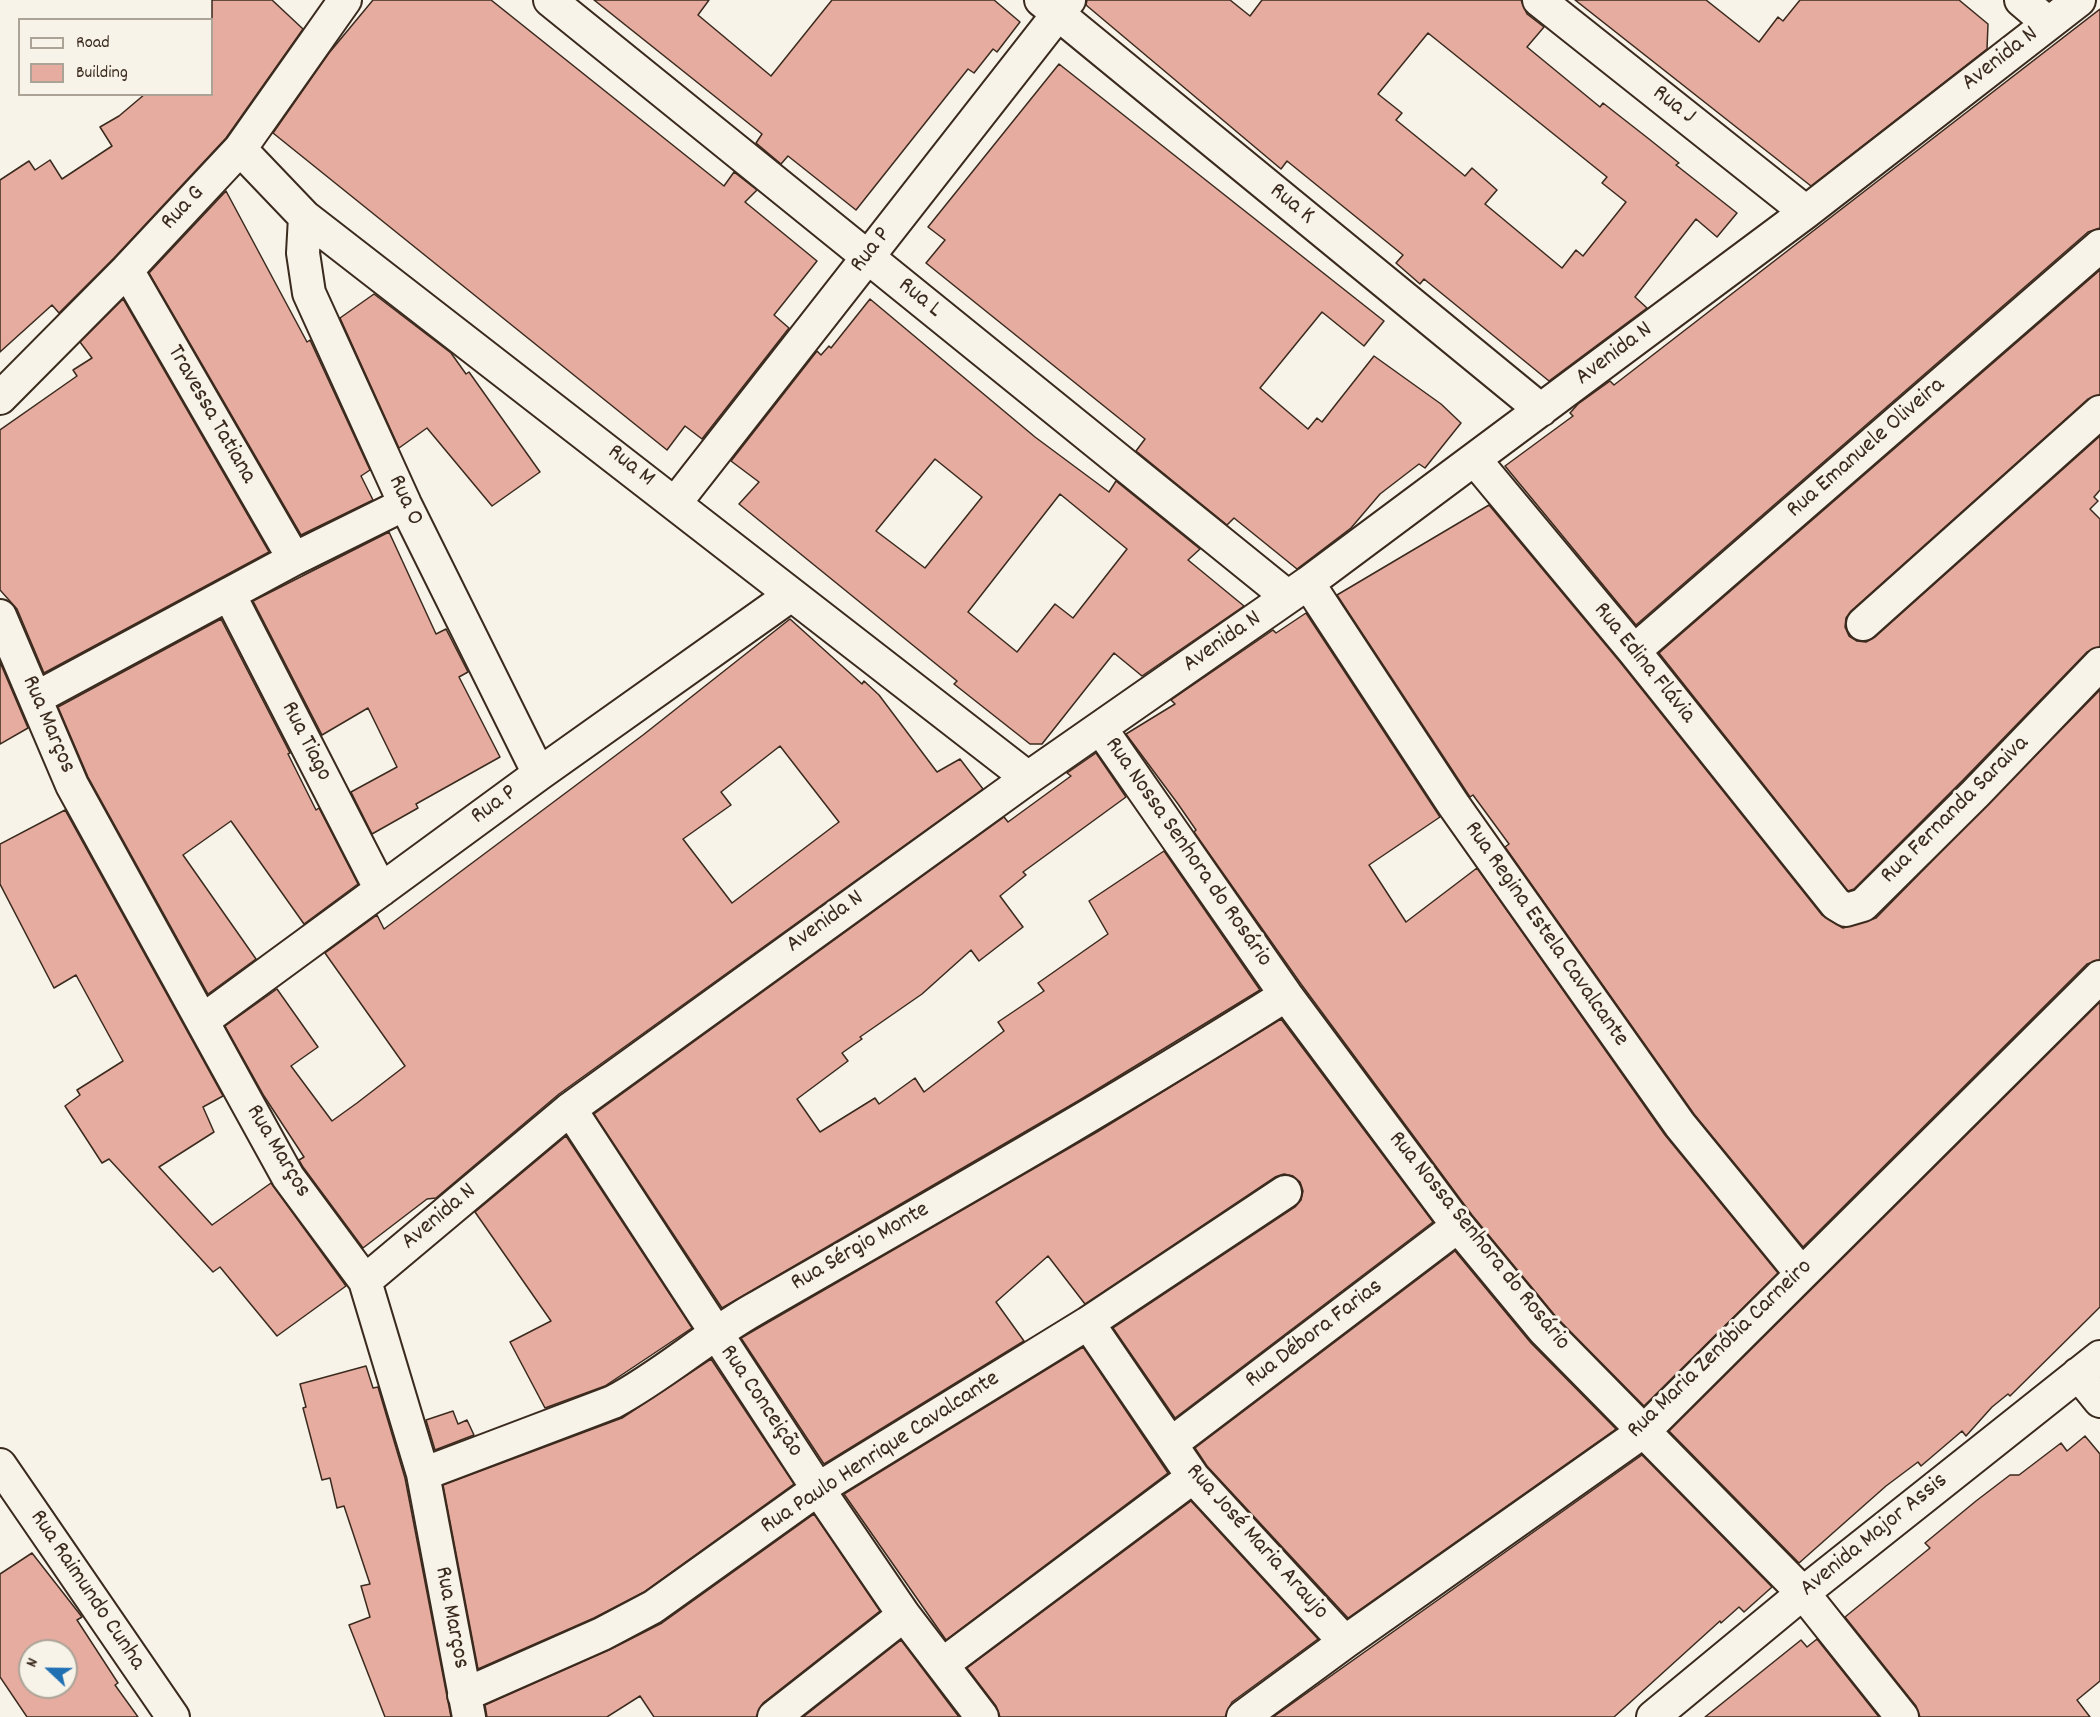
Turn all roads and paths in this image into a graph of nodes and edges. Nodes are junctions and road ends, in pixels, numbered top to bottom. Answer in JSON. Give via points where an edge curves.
{"nodes":[{"id":1,"x":550,"y":0,"type":"edge"},
{"id":2,"x":1539,"y":0,"type":"edge"},
{"id":3,"x":2021,"y":0,"type":"edge"},
{"id":4,"x":2079,"y":0,"type":"edge"},
{"id":5,"x":333,"y":4,"type":"edge"},
{"id":6,"x":1056,"y":5,"type":"edge"},
{"id":7,"x":2048,"y":23,"type":"junction"},
{"id":8,"x":240,"y":149,"type":"junction"},
{"id":9,"x":1806,"y":212,"type":"junction"},
{"id":10,"x":305,"y":217,"type":"junction"},
{"id":11,"x":2100,"y":246,"type":"edge"},
{"id":12,"x":867,"y":257,"type":"junction"},
{"id":13,"x":127,"y":270,"type":"junction"},
{"id":14,"x":0,"y":398,"type":"edge"},
{"id":15,"x":1541,"y":410,"type":"junction"},
{"id":16,"x":2100,"y":412,"type":"edge"},
{"id":17,"x":1475,"y":460,"type":"junction"},
{"id":18,"x":676,"y":502,"type":"junction"},
{"id":19,"x":405,"y":504,"type":"junction"},
{"id":20,"x":294,"y":559,"type":"junction"},
{"id":21,"x":1298,"y":590,"type":"junction"},
{"id":22,"x":229,"y":594,"type":"junction"},
{"id":23,"x":791,"y":595,"type":"junction"},
{"id":24,"x":0,"y":616,"type":"edge"},
{"id":25,"x":1863,"y":624,"type":"dead end"},
{"id":26,"x":1634,"y":651,"type":"junction"},
{"id":27,"x":2100,"y":664,"type":"edge"},
{"id":28,"x":36,"y":698,"type":"junction"},
{"id":29,"x":1101,"y":729,"type":"junction"},
{"id":30,"x":539,"y":774,"type":"junction"},
{"id":31,"x":1028,"y":778,"type":"junction"},
{"id":32,"x":1808,"y":869,"type":"joint"},
{"id":33,"x":381,"y":890,"type":"junction"},
{"id":34,"x":2100,"y":977,"type":"edge"},
{"id":35,"x":1286,"y":995,"type":"junction"},
{"id":36,"x":202,"y":1021,"type":"junction"},
{"id":37,"x":570,"y":1109,"type":"junction"},
{"id":38,"x":1285,"y":1192,"type":"dead end"},
{"id":39,"x":1458,"y":1226,"type":"junction"},
{"id":40,"x":1801,"y":1273,"type":"junction"},
{"id":41,"x":365,"y":1281,"type":"junction"},
{"id":42,"x":1088,"y":1323,"type":"junction"},
{"id":43,"x":714,"y":1332,"type":"junction"},
{"id":44,"x":2089,"y":1366,"type":"edge"},
{"id":45,"x":2100,"y":1401,"type":"edge"},
{"id":46,"x":1644,"y":1431,"type":"junction"},
{"id":47,"x":1172,"y":1443,"type":"junction"},
{"id":48,"x":0,"y":1465,"type":"edge"},
{"id":49,"x":423,"y":1474,"type":"junction"},
{"id":50,"x":1193,"y":1477,"type":"junction"},
{"id":51,"x":818,"y":1489,"type":"junction"},
{"id":52,"x":1803,"y":1593,"type":"junction"},
{"id":53,"x":904,"y":1615,"type":"junction"},
{"id":54,"x":1345,"y":1642,"type":"junction"},
{"id":55,"x":943,"y":1664,"type":"junction"},
{"id":56,"x":467,"y":1706,"type":"edge"},
{"id":57,"x":173,"y":1717,"type":"edge"},
{"id":58,"x":774,"y":1717,"type":"edge"},
{"id":59,"x":982,"y":1717,"type":"edge"},
{"id":60,"x":1243,"y":1717,"type":"edge"},
{"id":61,"x":1653,"y":1717,"type":"edge"},
{"id":62,"x":1902,"y":1717,"type":"edge"}],
"edges":[{"from":1,"to":12,"type":"street","name":"Rua L"},
{"from":2,"to":9,"type":"street","name":"Rua J"},
{"from":3,"to":7,"type":"street"},
{"from":4,"to":7,"type":"street","name":"Avenida N"},
{"from":5,"to":8,"type":"street","name":"Rua G"},
{"from":6,"to":12,"type":"street","name":"Rua P"},
{"from":6,"to":15,"type":"street","name":"Rua K"},
{"from":7,"to":9,"type":"street","name":"Avenida N"},
{"from":8,"to":10,"type":"street","name":"Rua M"},
{"from":8,"to":13,"type":"street","name":"Rua G"},
{"from":9,"to":15,"type":"street","name":"Avenida N"},
{"from":10,"to":18,"type":"street","name":"Rua M"},
{"from":10,"to":19,"type":"street","name":"Rua O","via":[[303,252],[309,293]]},
{"from":11,"to":26,"type":"street","name":"Rua Emanuele Oliveira"},
{"from":12,"to":18,"type":"street","name":"Rua P"},
{"from":12,"to":21,"type":"street","name":"Rua L"},
{"from":13,"to":14,"type":"street","name":"Rua G"},
{"from":13,"to":20,"type":"street","name":"Travessa Tatiana"},
{"from":15,"to":17,"type":"street","name":"Avenida N"},
{"from":16,"to":25,"type":"street"},
{"from":17,"to":21,"type":"street","name":"Avenida N"},
{"from":17,"to":26,"type":"street","name":"Rua Edina Flávia"},
{"from":18,"to":23,"type":"street","name":"Rua M"},
{"from":19,"to":20,"type":"street"},
{"from":19,"to":30,"type":"street","name":"Rua O"},
{"from":20,"to":22,"type":"street"},
{"from":21,"to":29,"type":"street","name":"Avenida N"},
{"from":21,"to":40,"type":"street","name":"Rua Regina Estela Cavalcante","via":[[1680,1125]]},
{"from":22,"to":28,"type":"street"},
{"from":22,"to":33,"type":"street","name":"Rua Tiago"},
{"from":23,"to":30,"type":"street","name":"Rua P"},
{"from":23,"to":31,"type":"street","name":"Rua M"},
{"from":24,"to":28,"type":"street","name":"Rua Marços"},
{"from":26,"to":32,"type":"street","name":"Rua Edina Flávia"},
{"from":27,"to":32,"type":"street","name":"Rua Fernanda Saraiva","via":[[1863,905],[1846,910],[1836,904]]},
{"from":28,"to":36,"type":"street","name":"Rua Marços","via":[[72,784]]},
{"from":29,"to":31,"type":"street","name":"Avenida N"},
{"from":29,"to":35,"type":"street","name":"Rua Nossa Senhora do Rosário"},
{"from":30,"to":33,"type":"street","name":"Rua P"},
{"from":31,"to":37,"type":"street","name":"Avenida N"},
{"from":33,"to":36,"type":"street","name":"Rua P"},
{"from":34,"to":40,"type":"street","name":"Rua Maria Zenóbia Carneiro"},
{"from":35,"to":39,"type":"street","name":"Rua Nossa Senhora do Rosário"},
{"from":35,"to":43,"type":"street","name":"Rua Sérgio Monte","via":[[1147,1083]]},
{"from":36,"to":41,"type":"street","name":"Rua Marços","via":[[288,1177]]},
{"from":37,"to":41,"type":"street","name":"Avenida N"},
{"from":37,"to":43,"type":"street","name":"Rua Conceição"},
{"from":38,"to":42,"type":"street","name":"Rua Paulo Henrique Cavalcante"},
{"from":39,"to":46,"type":"street","name":"Rua Nossa Senhora do Rosário","via":[[1544,1330]]},
{"from":39,"to":47,"type":"street","name":"Rua Débora Farias"},
{"from":40,"to":46,"type":"street","name":"Rua Maria Zenóbia Carneiro"},
{"from":41,"to":49,"type":"street","name":"Rua Marços"},
{"from":42,"to":47,"type":"street","name":"Rua José Maria Araujo"},
{"from":42,"to":51,"type":"street","name":"Rua Paulo Henrique Cavalcante"},
{"from":43,"to":49,"type":"street","name":"Rua Sérgio Monte","via":[[639,1388],[613,1402]]},
{"from":43,"to":51,"type":"street","name":"Rua Conceição"},
{"from":44,"to":45,"type":"street"},
{"from":44,"to":52,"type":"street","name":"Avenida Major Assis"},
{"from":46,"to":52,"type":"street","name":"Rua Nossa Senhora do Rosário"},
{"from":46,"to":54,"type":"street","name":"Rua Maria Zenóbia Carneiro"},
{"from":47,"to":50,"type":"street","name":"Rua José Maria Araujo"},
{"from":48,"to":57,"type":"street","name":"Rua Raimundo Cunha"},
{"from":49,"to":56,"type":"street","name":"Rua Marços"},
{"from":50,"to":54,"type":"street","name":"Rua José Maria Araujo"},
{"from":50,"to":55,"type":"street"},
{"from":51,"to":53,"type":"street","name":"Rua Conceição"},
{"from":51,"to":56,"type":"street","name":"Rua Paulo Henrique Cavalcante","via":[[653,1607]]},
{"from":52,"to":61,"type":"street","name":"Avenida Major Assis"},
{"from":52,"to":62,"type":"street","name":"Rua Nossa Senhora do Rosário"},
{"from":53,"to":55,"type":"street","name":"Rua Conceição"},
{"from":53,"to":58,"type":"street"},
{"from":54,"to":60,"type":"street","name":"Rua Maria Zenóbia Carneiro"},
{"from":55,"to":59,"type":"street","name":"Rua Conceição"}]}
